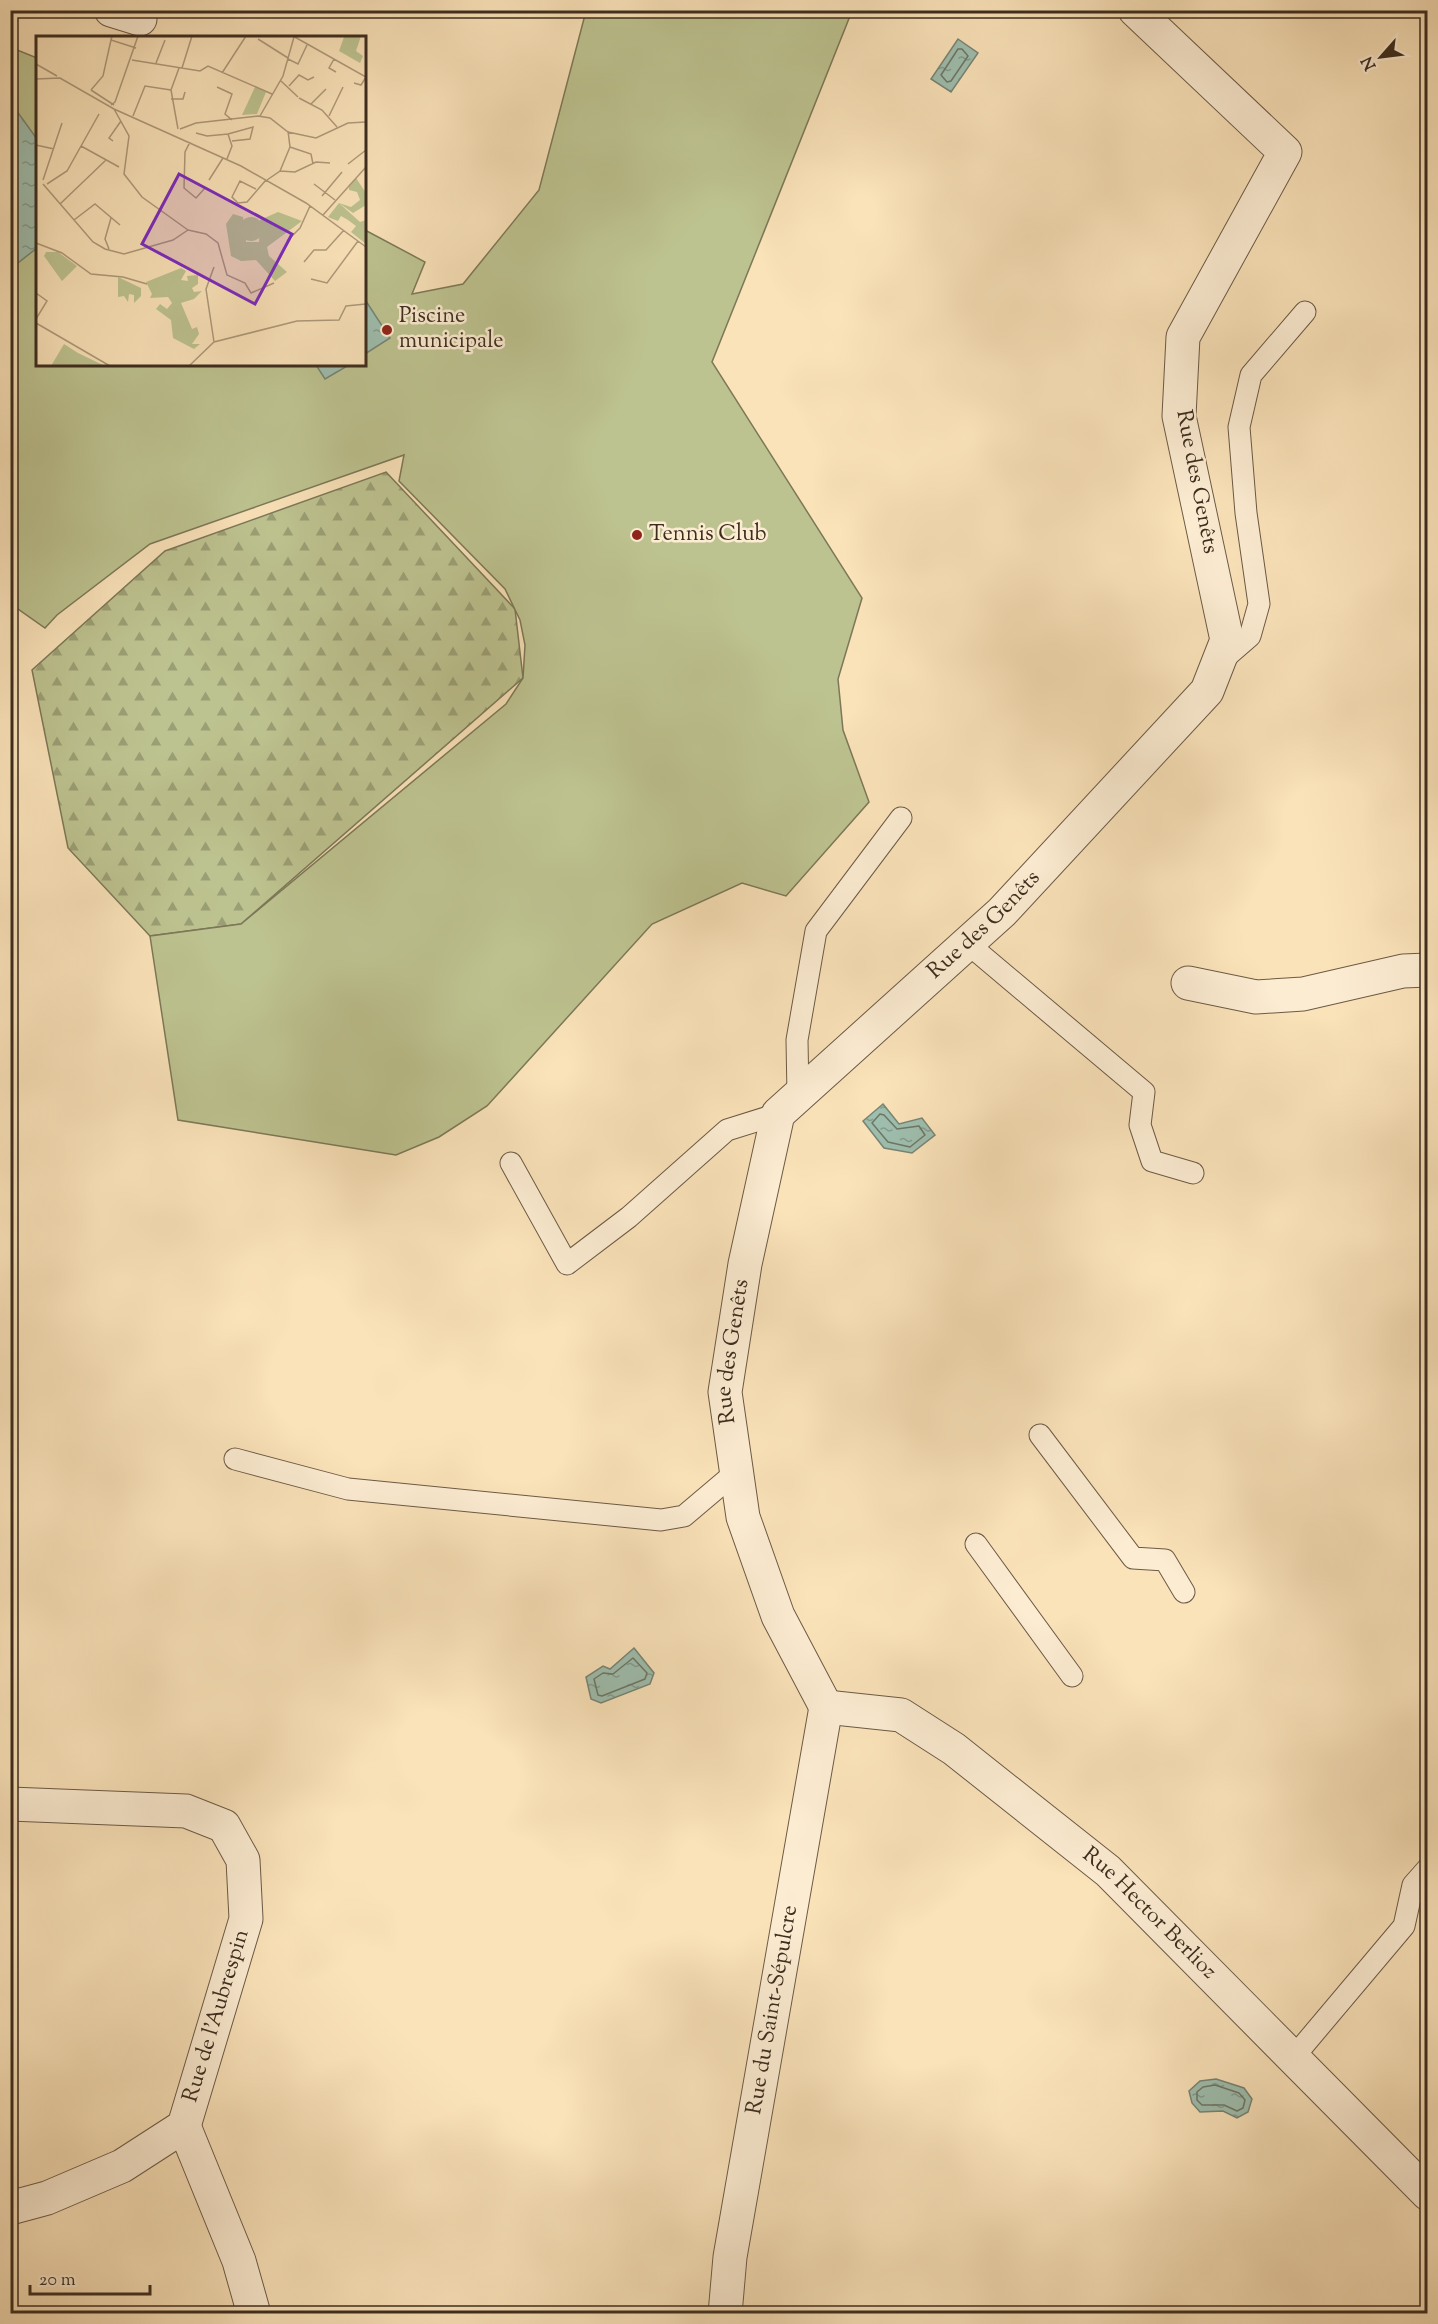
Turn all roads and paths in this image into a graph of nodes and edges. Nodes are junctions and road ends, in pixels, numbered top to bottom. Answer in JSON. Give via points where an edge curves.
{"nodes":[{"id":1,"x":1135,"y":10,"type":"edge"},
{"id":2,"x":1305,"y":312,"type":"dead end"},
{"id":3,"x":1218,"y":664,"type":"junction"},
{"id":4,"x":901,"y":818,"type":"dead end"},
{"id":5,"x":967,"y":943,"type":"junction"},
{"id":6,"x":1428,"y":970,"type":"edge"},
{"id":7,"x":1188,"y":983,"type":"dead end"},
{"id":8,"x":788,"y":1104,"type":"junction"},
{"id":9,"x":511,"y":1163,"type":"dead end"},
{"id":10,"x":1193,"y":1173,"type":"dead end"},
{"id":11,"x":1040,"y":1434,"type":"dead end"},
{"id":12,"x":235,"y":1459,"type":"dead end"},
{"id":13,"x":736,"y":1472,"type":"junction"},
{"id":14,"x":976,"y":1544,"type":"dead end"},
{"id":15,"x":1184,"y":1592,"type":"dead end"},
{"id":16,"x":1072,"y":1676,"type":"dead end"},
{"id":17,"x":826,"y":1707,"type":"junction"},
{"id":18,"x":10,"y":1804,"type":"edge"},
{"id":19,"x":1428,"y":1868,"type":"edge"},
{"id":20,"x":1292,"y":2059,"type":"junction"},
{"id":21,"x":184,"y":2126,"type":"junction"},
{"id":22,"x":1428,"y":2194,"type":"edge"},
{"id":23,"x":10,"y":2208,"type":"edge"},
{"id":24,"x":254,"y":2313,"type":"edge"},
{"id":25,"x":725,"y":2313,"type":"edge"}],
"edges":[{"from":1,"to":3,"type":"street","name":"Rue des Genêts","via":[[1285,152],[1183,337],[1179,416],[1227,640]]},
{"from":2,"to":3,"type":"lane","via":[[1251,375],[1239,427],[1259,604],[1251,636]]},
{"from":3,"to":5,"type":"street","name":"Rue des Genêts","via":[[1207,691],[1002,912]]},
{"from":4,"to":8,"type":"lane","via":[[816,931]]},
{"from":5,"to":8,"type":"street","name":"Rue des Genêts"},
{"from":5,"to":10,"type":"lane","via":[[1144,1092],[1140,1125],[1152,1161]]},
{"from":6,"to":7,"type":"street","via":[[1403,970],[1303,994],[1256,997]]},
{"from":8,"to":9,"type":"lane","via":[[728,1130],[629,1217],[567,1264]]},
{"from":8,"to":13,"type":"street","name":"Rue des Genêts","via":[[745,1264],[725,1392]]},
{"from":11,"to":15,"type":"lane","via":[[1133,1558],[1165,1560]]},
{"from":12,"to":13,"type":"lane","via":[[348,1489],[661,1520],[684,1515]]},
{"from":13,"to":17,"type":"street","name":"Rue des Genêts","via":[[743,1517],[778,1616]]},
{"from":14,"to":16,"type":"lane"},
{"from":17,"to":20,"type":"street","name":"Rue Hector Berlioz","via":[[901,1715],[954,1749],[1108,1871]]},
{"from":17,"to":25,"type":"street","name":"Rue du Saint-Sépulcre","via":[[730,2257]]},
{"from":18,"to":21,"type":"street","name":"Rue de l'Aubrespin","via":[[186,1811],[224,1826],[243,1860],[246,1919]]},
{"from":19,"to":20,"type":"lane","via":[[1413,1885],[1404,1926]]},
{"from":20,"to":22,"type":"street","name":"Rue Hector Berlioz"},
{"from":21,"to":23,"type":"street","name":"Rue de l'Aubrespin","via":[[122,2166],[48,2198]]},
{"from":21,"to":24,"type":"street","via":[[239,2260]]}]}
